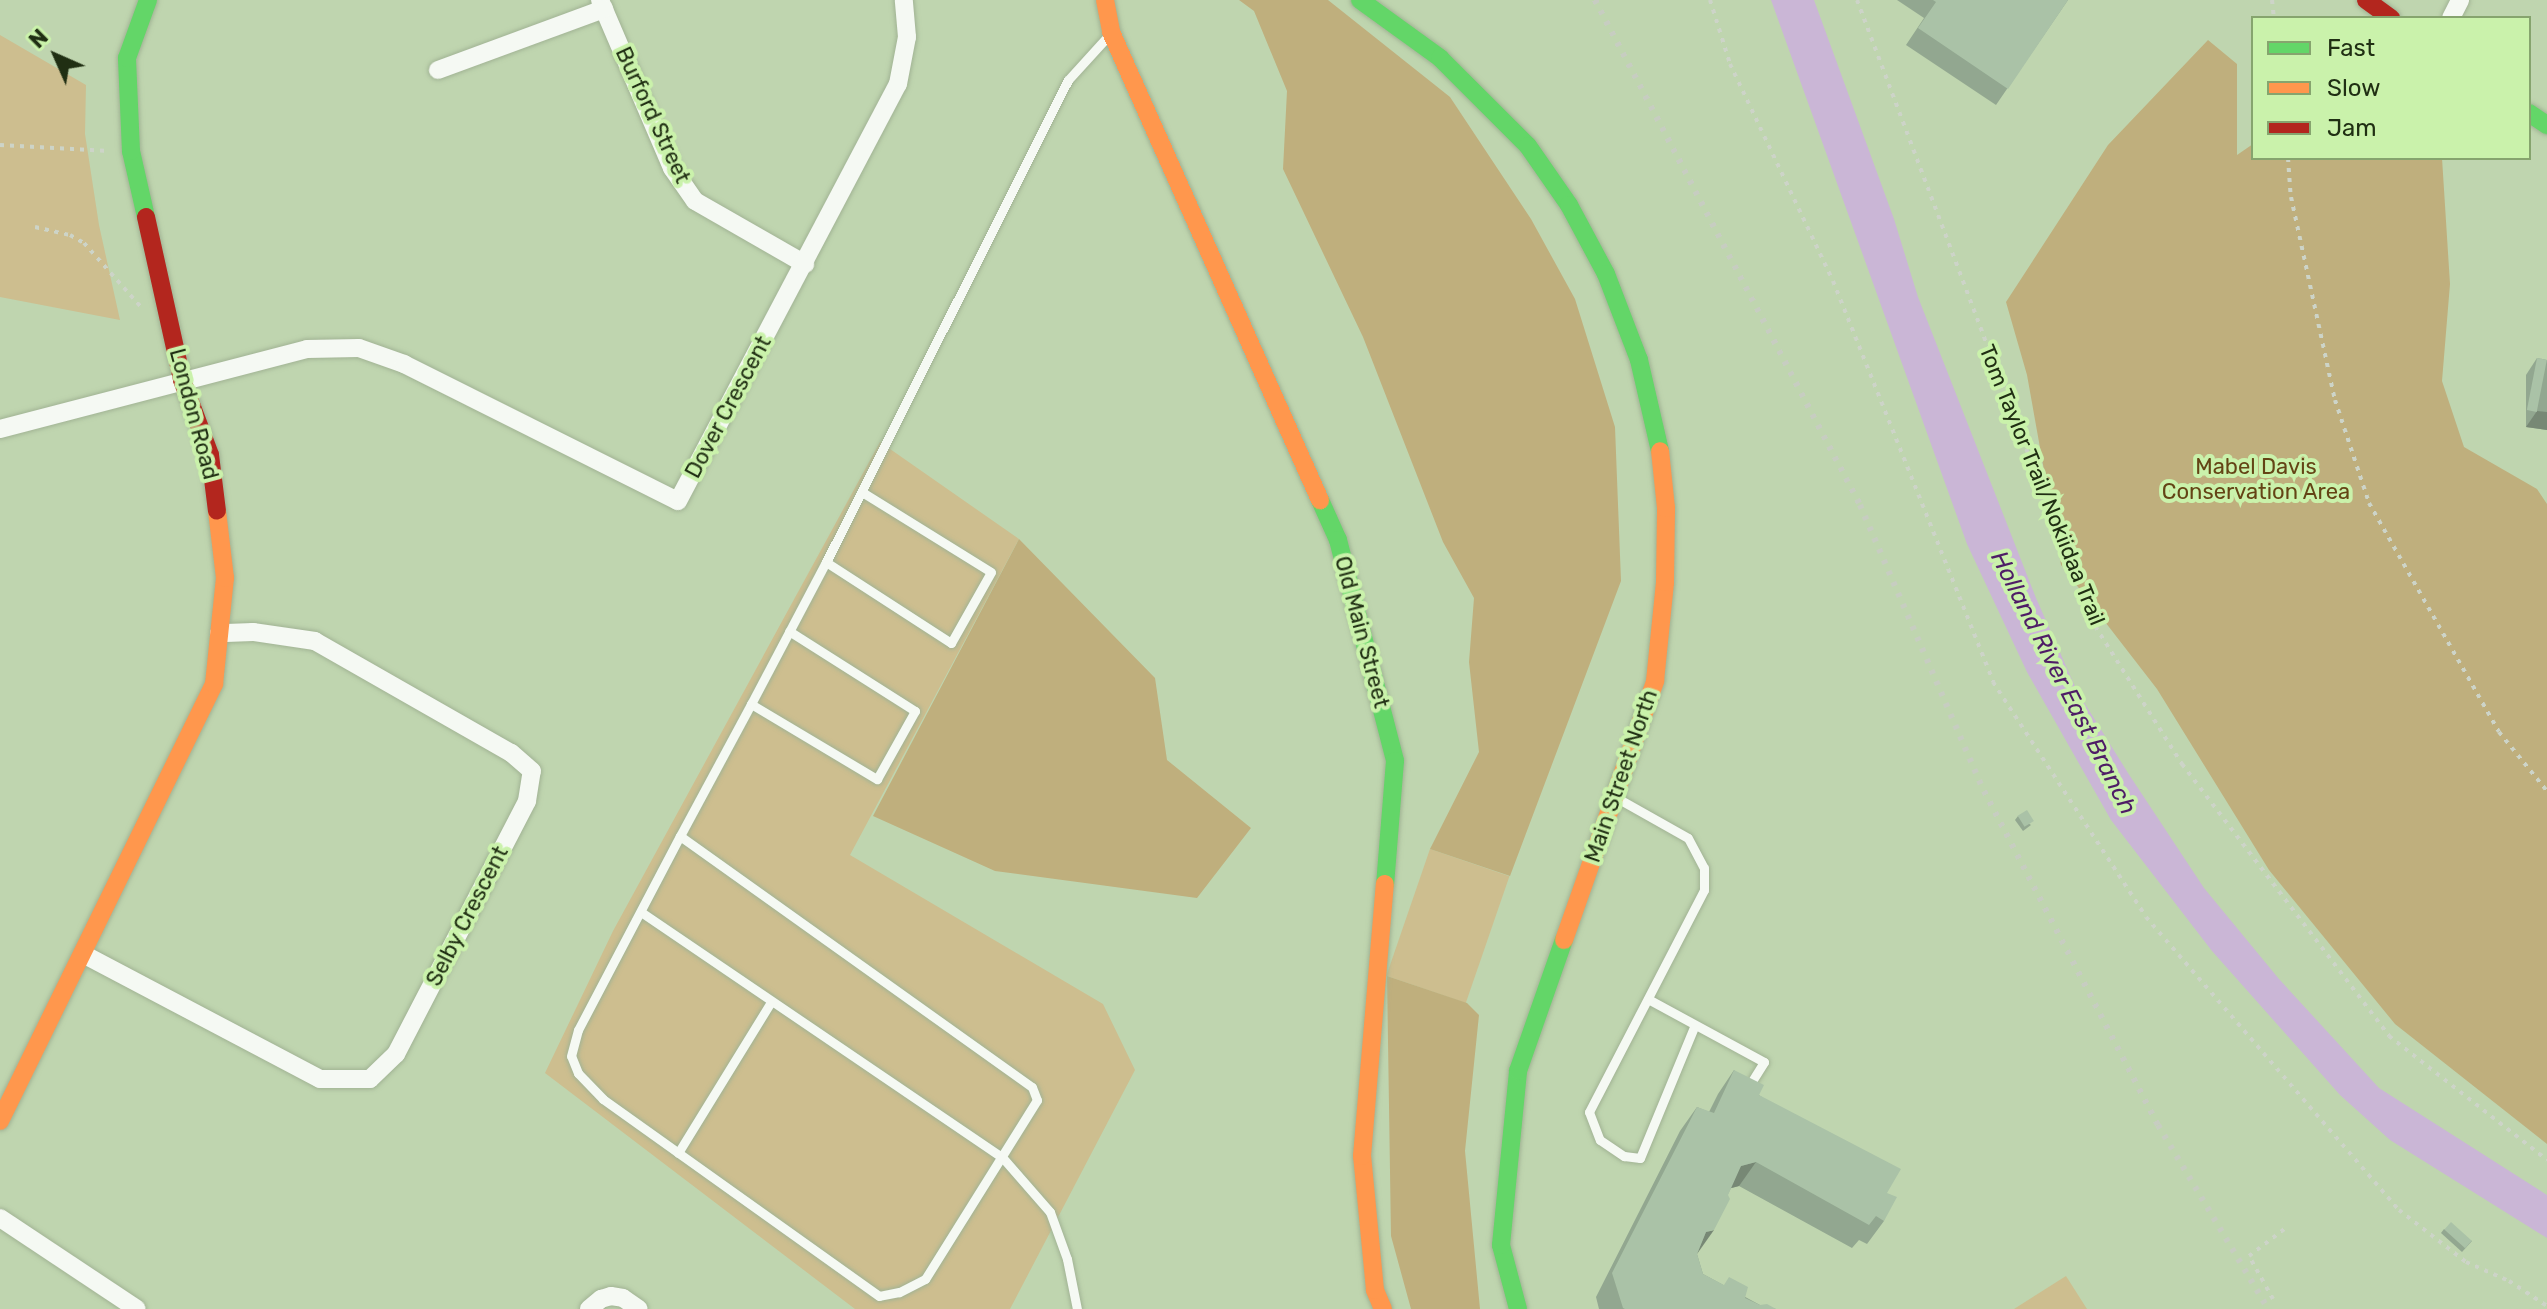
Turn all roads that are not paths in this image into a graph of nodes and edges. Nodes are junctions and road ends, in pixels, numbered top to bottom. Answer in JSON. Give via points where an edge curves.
{"nodes":[{"id":1,"x":148,"y":0,"type":"edge"},
{"id":2,"x":904,"y":0,"type":"edge"},
{"id":3,"x":1105,"y":0,"type":"edge"},
{"id":4,"x":1360,"y":0,"type":"edge"},
{"id":5,"x":2366,"y":0,"type":"edge"},
{"id":6,"x":602,"y":4,"type":"edge"},
{"id":7,"x":2388,"y":16,"type":"edge"},
{"id":8,"x":1111,"y":32,"type":"junction"},
{"id":9,"x":438,"y":70,"type":"dead end"},
{"id":10,"x":805,"y":264,"type":"junction"},
{"id":11,"x":182,"y":380,"type":"junction"},
{"id":12,"x":0,"y":429,"type":"edge"},
{"id":13,"x":862,"y":492,"type":"junction"},
{"id":14,"x":826,"y":562,"type":"junction"},
{"id":15,"x":789,"y":631,"type":"junction"},
{"id":16,"x":219,"y":633,"type":"junction"},
{"id":17,"x":751,"y":704,"type":"junction"},
{"id":18,"x":1614,"y":796,"type":"junction"},
{"id":19,"x":680,"y":836,"type":"junction"},
{"id":20,"x":641,"y":912,"type":"junction"},
{"id":21,"x":83,"y":954,"type":"junction"},
{"id":22,"x":1648,"y":999,"type":"junction"},
{"id":23,"x":771,"y":1002,"type":"junction"},
{"id":24,"x":1694,"y":1027,"type":"junction"},
{"id":25,"x":1752,"y":1081,"type":"edge"},
{"id":26,"x":0,"y":1121,"type":"edge"},
{"id":27,"x":678,"y":1153,"type":"junction"},
{"id":28,"x":1002,"y":1157,"type":"junction"},
{"id":29,"x":0,"y":1218,"type":"edge"},
{"id":30,"x":137,"y":1309,"type":"edge"},
{"id":31,"x":589,"y":1309,"type":"edge"},
{"id":32,"x":639,"y":1309,"type":"edge"},
{"id":33,"x":1077,"y":1309,"type":"edge"},
{"id":34,"x":1383,"y":1309,"type":"edge"},
{"id":35,"x":1518,"y":1309,"type":"edge"}],
"edges":[{"from":1,"to":11,"type":"street","name":"London Road","via":[[127,58],[131,151]]},
{"from":2,"to":10,"type":"street","name":"Dover Crescent","via":[[907,37],[898,84]]},
{"from":3,"to":8,"type":"street","name":"Old Main Street"},
{"from":4,"to":18,"type":"street","name":"Main Street North","via":[[1440,58],[1528,146],[1569,205],[1606,274],[1639,360],[1658,430],[1666,508],[1665,582],[1655,681]]},
{"from":5,"to":7,"type":"street"},
{"from":6,"to":9,"type":"street"},
{"from":6,"to":10,"type":"street","name":"Burford Street","via":[[672,168],[695,201]]},
{"from":8,"to":13,"type":"lane","via":[[1068,80]]},
{"from":8,"to":34,"type":"street","name":"Old Main Street","via":[[1338,540],[1395,761],[1362,1156],[1375,1290]]},
{"from":10,"to":11,"type":"street","name":"Dover Crescent","via":[[678,501],[404,364],[359,348],[307,349]]},
{"from":11,"to":12,"type":"street"},
{"from":11,"to":16,"type":"street","name":"London Road","via":[[210,455],[225,578]]},
{"from":13,"to":14,"type":"lane"},
{"from":13,"to":14,"type":"lane","via":[[991,572],[951,643]]},
{"from":14,"to":15,"type":"lane"},
{"from":15,"to":17,"type":"lane"},
{"from":15,"to":17,"type":"lane","via":[[915,711],[877,779]]},
{"from":16,"to":21,"type":"street","name":"London Road","via":[[214,684]]},
{"from":16,"to":21,"type":"street","name":"Selby Crescent","via":[[315,641],[511,753],[532,771],[527,801],[396,1054],[370,1079],[320,1079]]},
{"from":17,"to":19,"type":"lane"},
{"from":18,"to":22,"type":"lane","via":[[1688,838],[1704,868],[1704,890]]},
{"from":18,"to":35,"type":"street","name":"Main Street North","via":[[1518,1071],[1501,1245]]},
{"from":19,"to":20,"type":"lane"},
{"from":19,"to":28,"type":"lane","via":[[1020,1075],[1037,1100]]},
{"from":20,"to":23,"type":"lane"},
{"from":20,"to":27,"type":"lane","via":[[578,1030],[571,1056],[578,1073],[603,1099]]},
{"from":21,"to":26,"type":"street","name":"London Road"},
{"from":22,"to":24,"type":"lane"},
{"from":22,"to":24,"type":"lane","via":[[1589,1112],[1600,1140],[1624,1156],[1640,1158]]},
{"from":23,"to":27,"type":"lane"},
{"from":23,"to":28,"type":"lane"},
{"from":24,"to":25,"type":"lane","via":[[1764,1062]]},
{"from":27,"to":28,"type":"lane","via":[[879,1296],[925,1279]]},
{"from":28,"to":33,"type":"lane","via":[[1050,1212]]},
{"from":29,"to":30,"type":"street"},
{"from":31,"to":32,"type":"street","via":[[611,1296]]}]}
